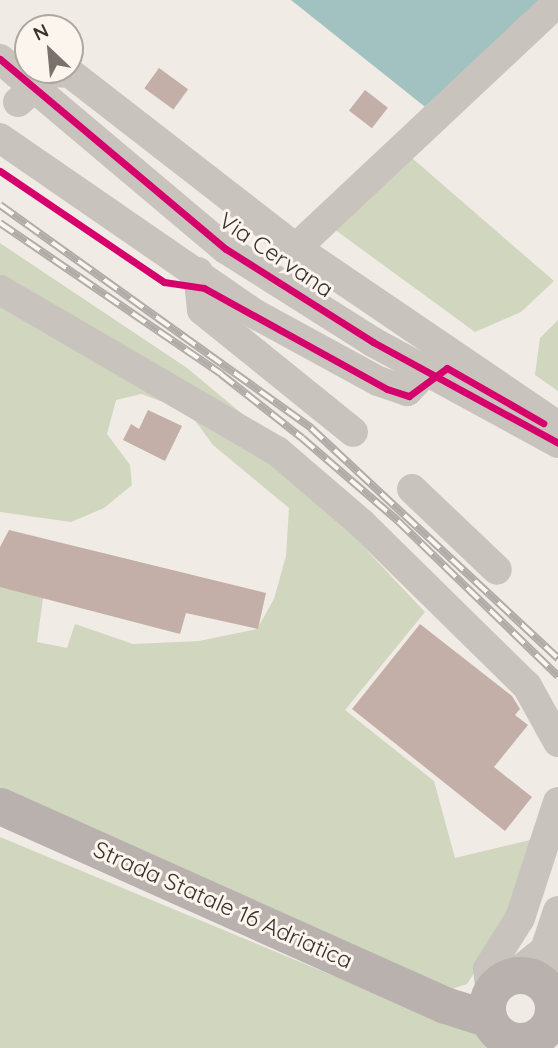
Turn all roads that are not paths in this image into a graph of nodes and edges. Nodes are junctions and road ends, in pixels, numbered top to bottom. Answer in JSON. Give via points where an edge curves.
{"nodes":[{"id":1,"x":558,"y":2,"type":"edge"},
{"id":2,"x":0,"y":59,"type":"edge"},
{"id":3,"x":25,"y":94,"type":"junction"},
{"id":4,"x":0,"y":138,"type":"edge"},
{"id":5,"x":296,"y":248,"type":"junction"},
{"id":6,"x":198,"y":272,"type":"junction"},
{"id":7,"x":0,"y":290,"type":"edge"},
{"id":8,"x":448,"y":349,"type":"junction"},
{"id":9,"x":558,"y":426,"type":"edge"},
{"id":10,"x":353,"y":432,"type":"dead end"},
{"id":11,"x":558,"y":443,"type":"edge"},
{"id":12,"x":412,"y":489,"type":"dead end"},
{"id":13,"x":497,"y":569,"type":"dead end"},
{"id":14,"x":558,"y":742,"type":"edge"},
{"id":15,"x":558,"y":802,"type":"edge"},
{"id":16,"x":0,"y":806,"type":"edge"},
{"id":17,"x":558,"y":911,"type":"edge"},
{"id":18,"x":545,"y":950,"type":"junction"},
{"id":19,"x":495,"y":996,"type":"junction"},
{"id":20,"x":546,"y":1027,"type":"edge"}],
"edges":[{"from":1,"to":5,"type":"street"},
{"from":2,"to":3,"type":"street","name":"Via Cervana"},
{"from":3,"to":5,"type":"street","via":[[52,72],[70,73]]},
{"from":3,"to":11,"type":"street","name":"Via Cervana","bridge":true,"via":[[226,249],[373,342]]},
{"from":4,"to":6,"type":"street"},
{"from":5,"to":8,"type":"street"},
{"from":6,"to":8,"type":"street","via":[[295,336],[407,391]]},
{"from":6,"to":10,"type":"street","via":[[202,310]]},
{"from":7,"to":14,"type":"street","via":[[277,451],[361,523],[527,686]]},
{"from":8,"to":9,"type":"street"},
{"from":12,"to":13,"type":"street"},
{"from":15,"to":19,"type":"street","via":[[520,918],[488,969]]},
{"from":16,"to":19,"type":"main road","name":"Strada Statale 16 Adriatica","via":[[445,1005]]},
{"from":17,"to":18,"type":"street"},
{"from":18,"to":19,"type":"street"},
{"from":18,"to":20,"type":"street"},
{"from":19,"to":20,"type":"main road","via":[[508,1039]]},
{"from":19,"to":20,"type":"main road","name":"Strada Statale 16 Adriatica","via":[[533,978]]}]}
